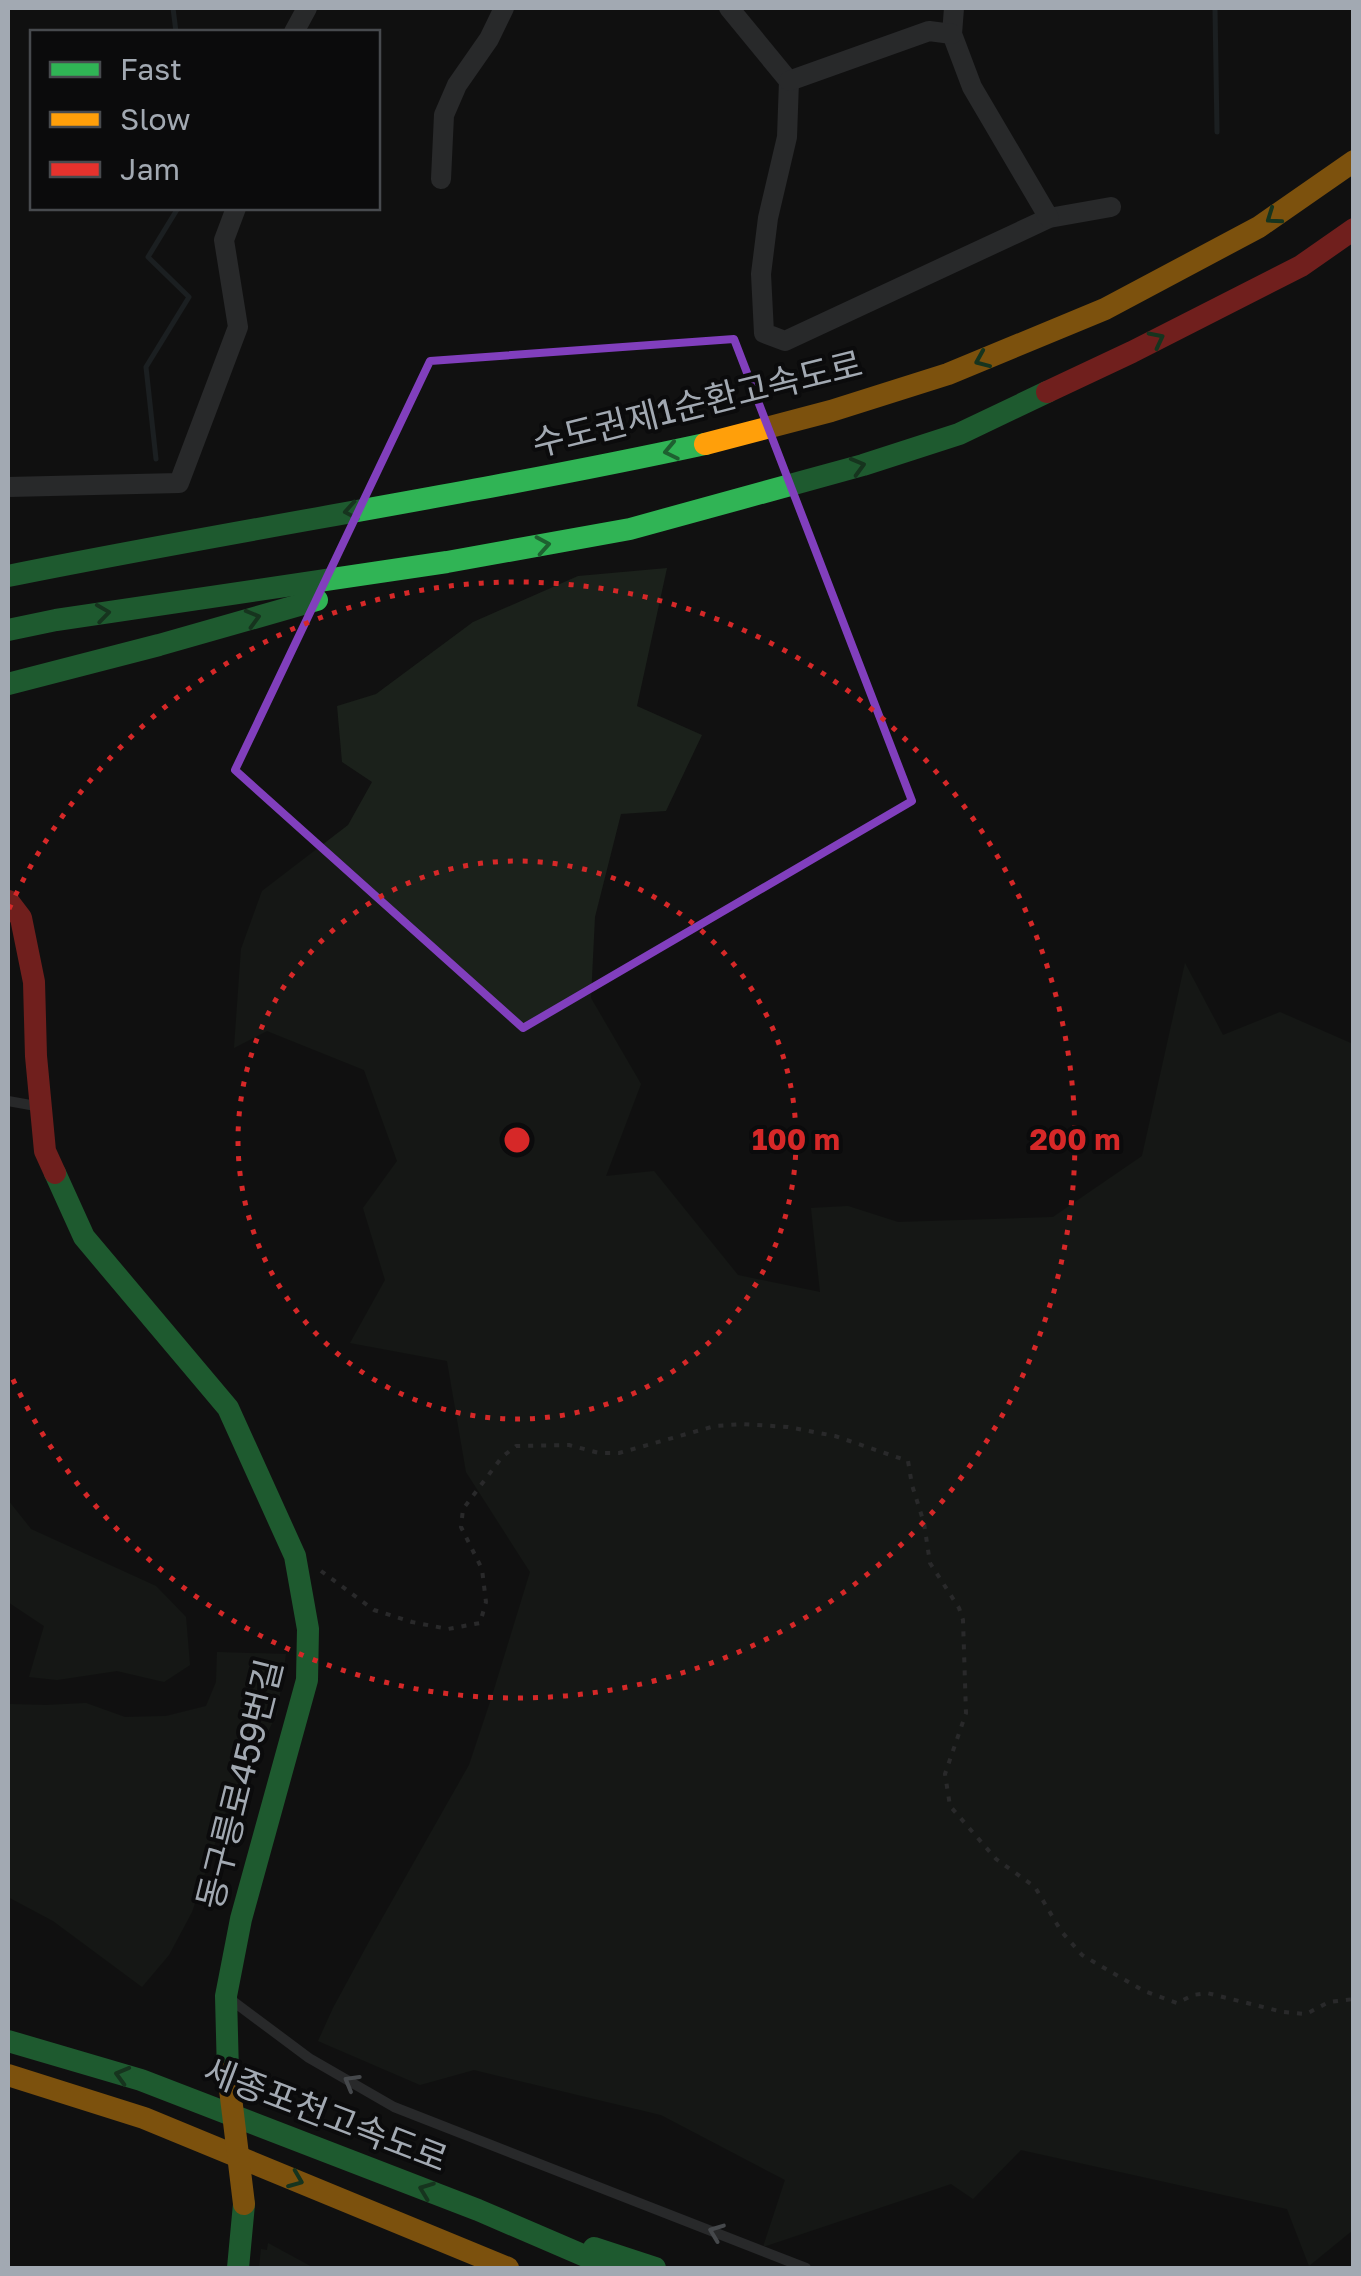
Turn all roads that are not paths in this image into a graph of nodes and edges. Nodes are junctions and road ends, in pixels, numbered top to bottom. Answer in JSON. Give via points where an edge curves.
{"nodes":[{"id":1,"x":307,"y":8,"type":"edge"},
{"id":2,"x":504,"y":8,"type":"edge"},
{"id":3,"x":729,"y":8,"type":"edge"},
{"id":4,"x":954,"y":8,"type":"edge"},
{"id":5,"x":295,"y":30,"type":"edge"},
{"id":6,"x":952,"y":34,"type":"junction"},
{"id":7,"x":788,"y":81,"type":"junction"},
{"id":8,"x":1354,"y":161,"type":"edge"},
{"id":9,"x":441,"y":179,"type":"dead end"},
{"id":10,"x":1111,"y":207,"type":"dead end"},
{"id":11,"x":235,"y":210,"type":"edge"},
{"id":12,"x":1049,"y":218,"type":"junction"},
{"id":13,"x":1354,"y":229,"type":"edge"},
{"id":14,"x":8,"y":487,"type":"edge"},
{"id":15,"x":160,"y":545,"type":"junction"},
{"id":16,"x":8,"y":557,"type":"edge"},
{"id":17,"x":448,"y":562,"type":"junction"},
{"id":18,"x":8,"y":576,"type":"edge"},
{"id":19,"x":8,"y":630,"type":"edge"},
{"id":20,"x":8,"y":684,"type":"edge"},
{"id":21,"x":8,"y":901,"type":"edge"},
{"id":22,"x":8,"y":1101,"type":"edge"},
{"id":23,"x":41,"y":1106,"type":"junction"},
{"id":24,"x":226,"y":1996,"type":"junction"},
{"id":25,"x":8,"y":2041,"type":"edge"},
{"id":26,"x":8,"y":2075,"type":"edge"},
{"id":27,"x":478,"y":2210,"type":"junction"},
{"id":28,"x":460,"y":2247,"type":"junction"},
{"id":29,"x":238,"y":2268,"type":"edge"},
{"id":30,"x":492,"y":2268,"type":"edge"},
{"id":31,"x":508,"y":2268,"type":"edge"},
{"id":32,"x":612,"y":2268,"type":"edge"},
{"id":33,"x":655,"y":2268,"type":"edge"},
{"id":34,"x":806,"y":2268,"type":"edge"}],
"edges":[{"from":1,"to":5,"type":"street"},
{"from":2,"to":9,"type":"street","via":[[444,115]]},
{"from":3,"to":7,"type":"street"},
{"from":4,"to":6,"type":"street"},
{"from":6,"to":7,"type":"street","via":[[930,31]]},
{"from":6,"to":12,"type":"street","via":[[972,87]]},
{"from":7,"to":12,"type":"street","via":[[786,138],[761,274],[764,333],[785,341]]},
{"from":8,"to":15,"type":"main road","name":"수도권제1순환고속도로","one_way":true,"via":[[1259,227],[1105,309],[948,374],[740,436],[565,474]]},
{"from":10,"to":12,"type":"street"},
{"from":11,"to":14,"type":"street","via":[[224,240],[238,327],[179,483]]},
{"from":17,"to":13,"type":"main road","one_way":true,"via":[[630,530],[959,434],[1301,266]]},
{"from":15,"to":16,"type":"main road"},
{"from":15,"to":18,"type":"main road","name":"수도권제1순환고속도로"},
{"from":19,"to":17,"type":"main road","one_way":true},
{"from":20,"to":17,"type":"main road","one_way":true},
{"from":21,"to":23,"type":"main road","name":"동구릉로459번길","via":[[21,918],[34,982]]},
{"from":22,"to":23,"type":"lane"},
{"from":23,"to":24,"type":"main road","name":"동구릉로459번길","via":[[45,1152],[84,1238],[228,1408],[295,1556],[308,1629],[307,1680]]},
{"from":24,"to":29,"type":"main road","name":"동구릉로459번길","bridge":true,"via":[[244,2204]]},
{"from":34,"to":24,"type":"lane","one_way":true,"via":[[394,2107],[308,2058]]},
{"from":27,"to":25,"type":"main road","name":"세종포천고속도로","one_way":true,"via":[[142,2080]]},
{"from":26,"to":28,"type":"main road","name":"세종포천고속도로","one_way":true,"via":[[144,2118]]},
{"from":27,"to":32,"type":"main road","name":"세종포천고속도로"},
{"from":27,"to":33,"type":"main road"},
{"from":28,"to":30,"type":"main road"},
{"from":28,"to":31,"type":"main road","name":"세종포천고속도로"}]}
